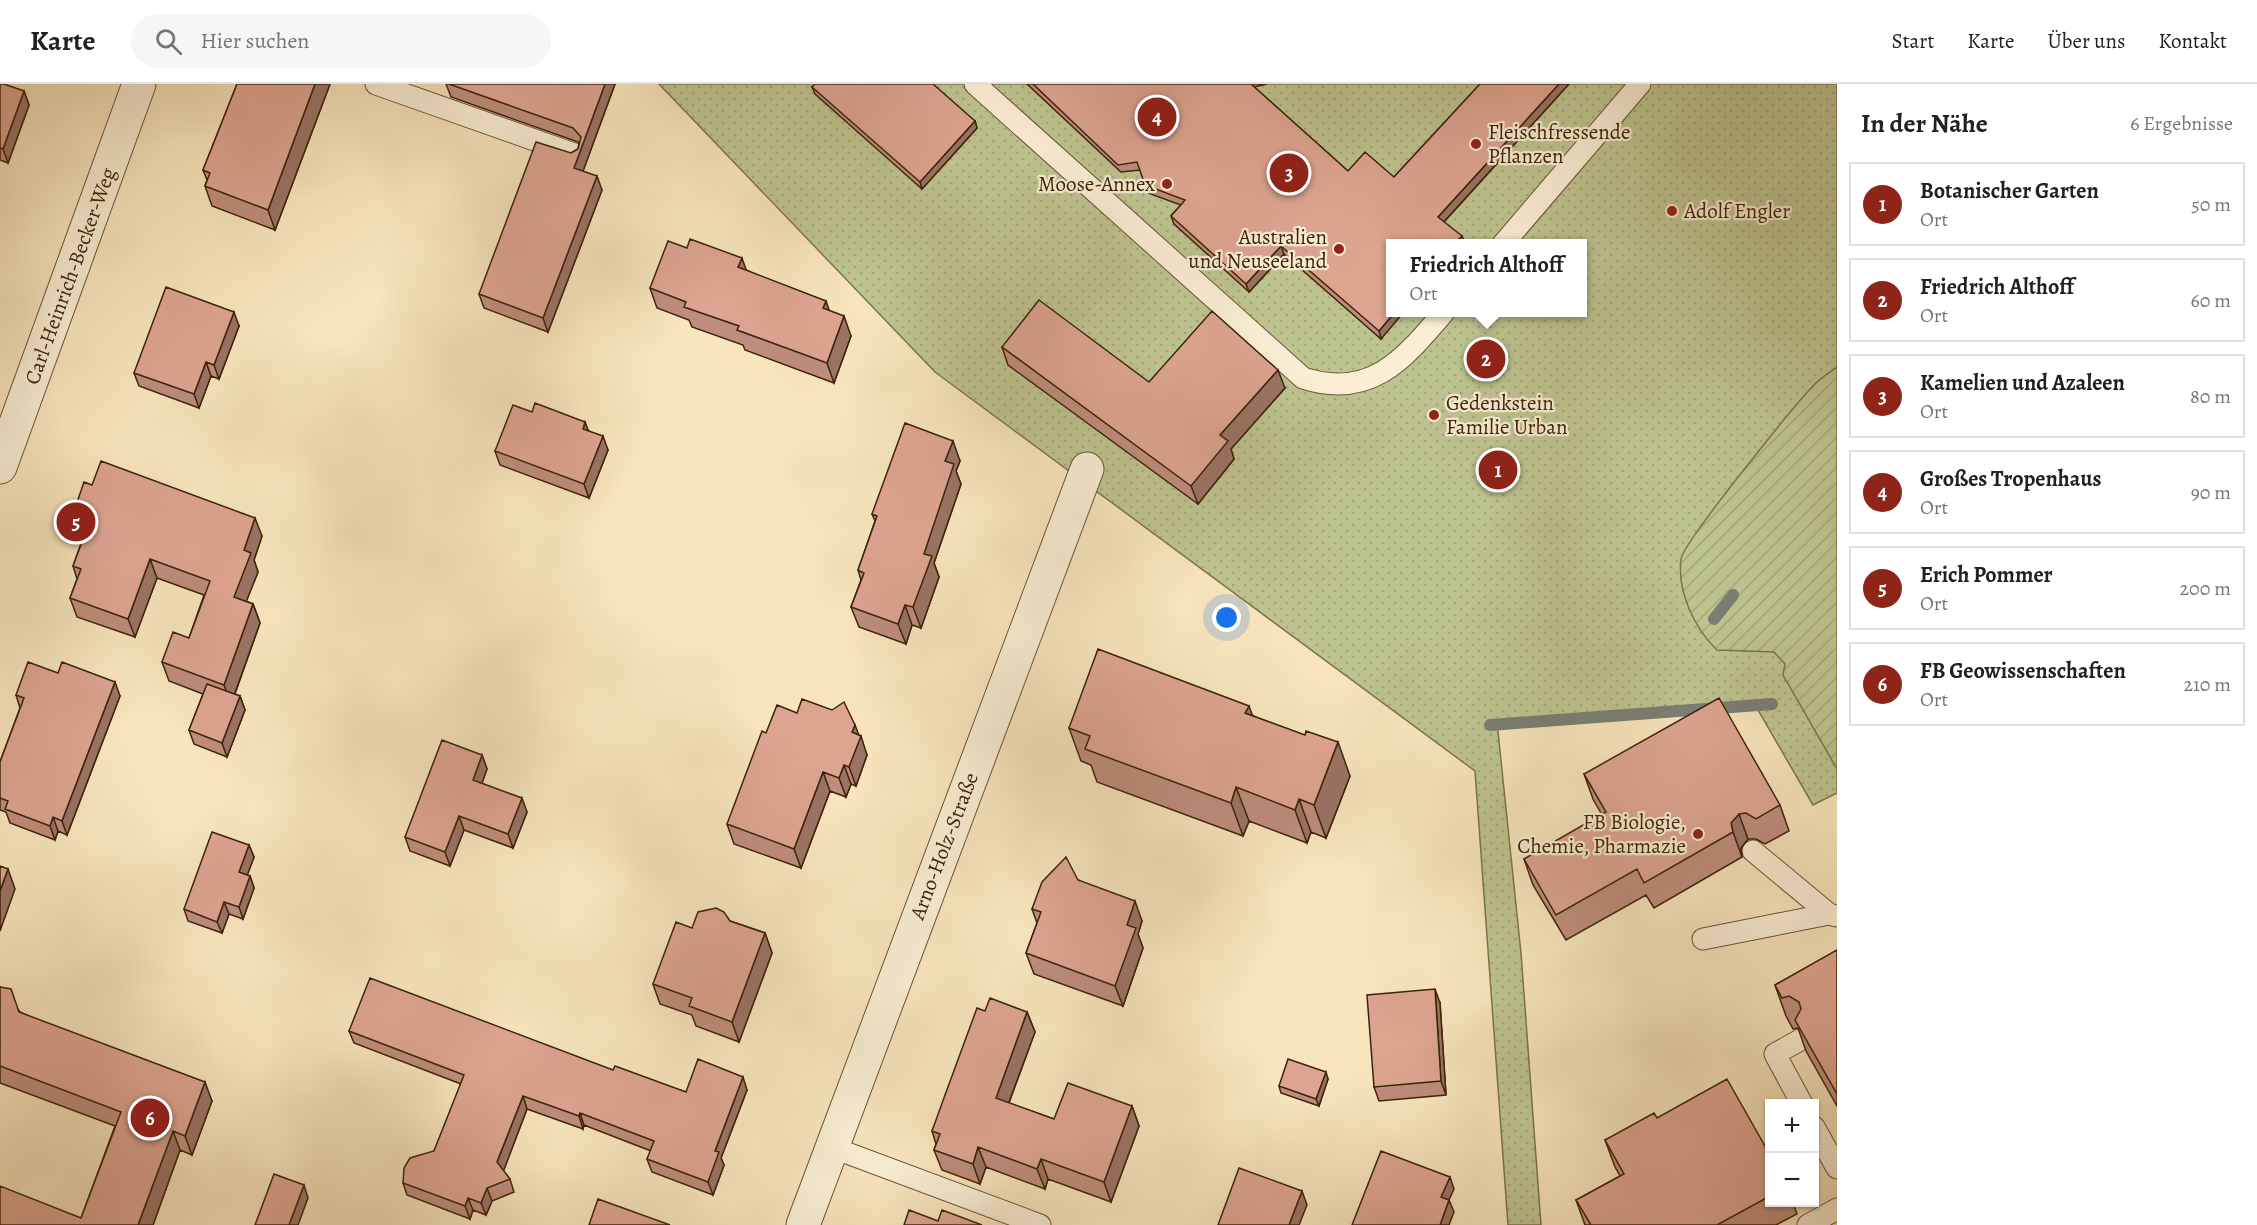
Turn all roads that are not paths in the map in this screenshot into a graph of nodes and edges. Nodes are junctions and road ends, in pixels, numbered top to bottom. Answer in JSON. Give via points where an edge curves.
{"nodes":[{"id":1,"x":139,"y":84,"type":"edge"},
{"id":2,"x":376,"y":84,"type":"edge"},
{"id":3,"x":975,"y":84,"type":"edge"},
{"id":4,"x":1640,"y":84,"type":"edge"},
{"id":5,"x":574,"y":154,"type":"edge"},
{"id":6,"x":1506,"y":239,"type":"edge"},
{"id":7,"x":1440,"y":317,"type":"edge"},
{"id":8,"x":0,"y":467,"type":"edge"},
{"id":9,"x":1087,"y":469,"type":"dead end"},
{"id":10,"x":1753,"y":851,"type":"edge"},
{"id":11,"x":1833,"y":915,"type":"edge"},
{"id":12,"x":1703,"y":939,"type":"dead end"},
{"id":13,"x":1800,"y":1040,"type":"edge"},
{"id":14,"x":1799,"y":1099,"type":"edge"},
{"id":15,"x":1819,"y":1134,"type":"edge"},
{"id":16,"x":831,"y":1147,"type":"junction"},
{"id":17,"x":1837,"y":1168,"type":"edge"},
{"id":18,"x":1837,"y":1209,"type":"edge"},
{"id":19,"x":803,"y":1225,"type":"edge"},
{"id":20,"x":1040,"y":1225,"type":"edge"},
{"id":21,"x":1808,"y":1225,"type":"edge"}],
"edges":[{"from":1,"to":8,"type":"street","name":"Carl-Heinrich-Becker-Weg"},
{"from":2,"to":5,"type":"lane"},
{"from":3,"to":7,"type":"lane","via":[[1304,378],[1346,384],[1371,379],[1405,357]]},
{"from":4,"to":6,"type":"lane"},
{"from":9,"to":16,"type":"street","name":"Arno-Holz-Straße"},
{"from":10,"to":11,"type":"lane"},
{"from":11,"to":12,"type":"lane"},
{"from":13,"to":14,"type":"lane","via":[[1775,1054]]},
{"from":15,"to":17,"type":"lane"},
{"from":16,"to":19,"type":"street","name":"Arno-Holz-Straße"},
{"from":16,"to":20,"type":"lane"},
{"from":18,"to":21,"type":"lane"}]}
